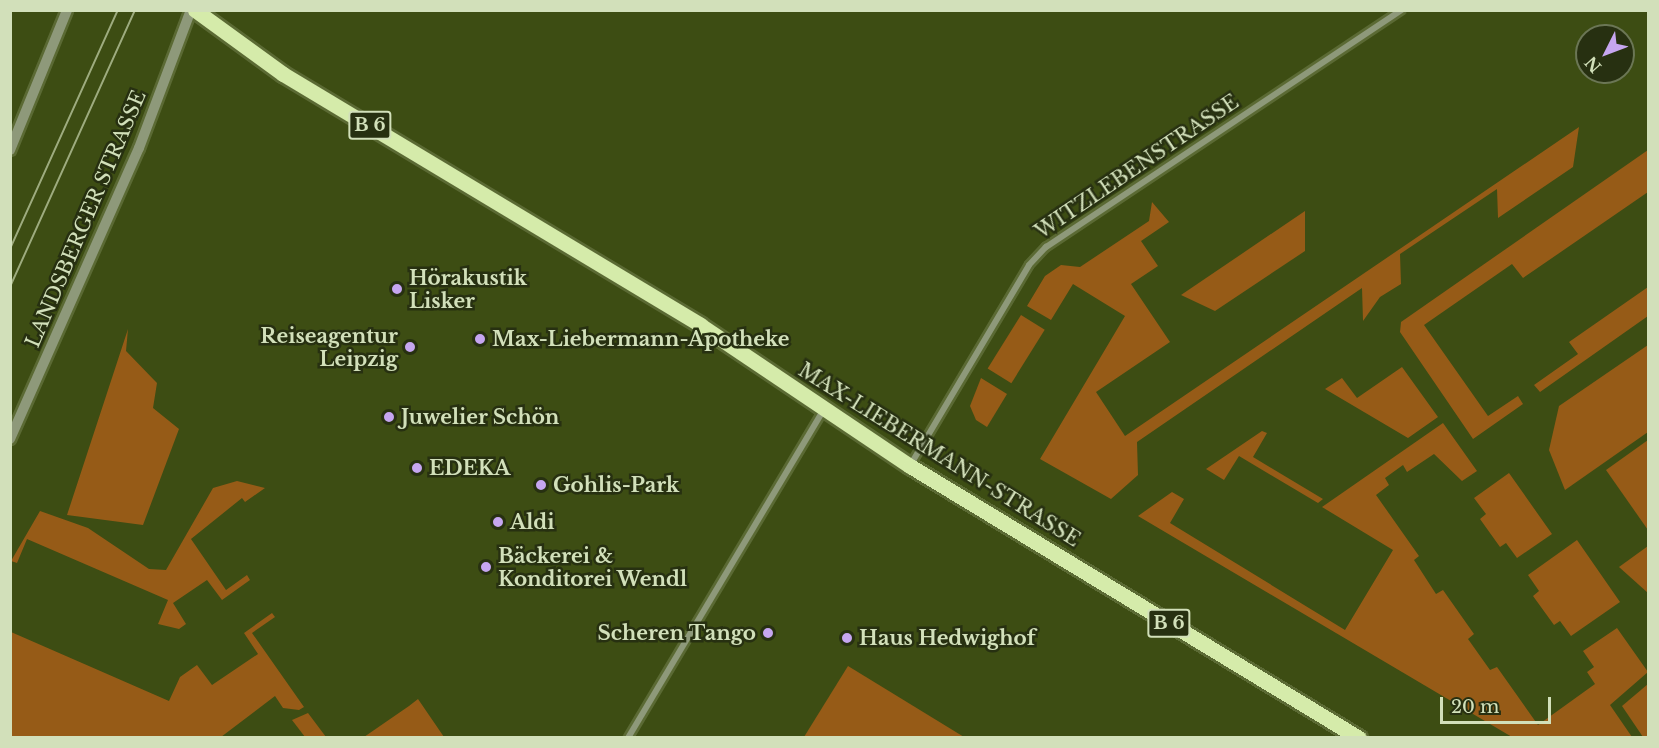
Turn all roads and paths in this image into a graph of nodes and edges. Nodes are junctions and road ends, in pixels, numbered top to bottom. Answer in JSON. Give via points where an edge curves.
{"nodes":[{"id":1,"x":67,"y":10,"type":"edge"},
{"id":2,"x":191,"y":10,"type":"edge"},
{"id":3,"x":195,"y":10,"type":"edge"},
{"id":4,"x":1401,"y":10,"type":"edge"},
{"id":5,"x":10,"y":150,"type":"edge"},
{"id":6,"x":823,"y":411,"type":"junction"},
{"id":7,"x":10,"y":439,"type":"edge"},
{"id":8,"x":910,"y":466,"type":"junction"},
{"id":9,"x":628,"y":738,"type":"edge"},
{"id":10,"x":1359,"y":738,"type":"edge"}],
"edges":[{"from":1,"to":5,"type":"street"},
{"from":2,"to":7,"type":"street","name":"LANDSBERGER STRASSE","via":[[140,148]]},
{"from":3,"to":6,"type":"main road","name":"MAX-LIEBERMANN-STRASSE","number":"B 6","via":[[284,74],[700,325]]},
{"from":4,"to":8,"type":"street","name":"WITZLEBENSTRASSE","via":[[1046,247],[1029,265]]},
{"from":6,"to":8,"type":"main road","name":"MAX-LIEBERMANN-STRASSE","number":"B 6"},
{"from":6,"to":9,"type":"street"},
{"from":8,"to":10,"type":"main road","name":"MAX-LIEBERMANN-STRASSE","number":"B 6"}]}
